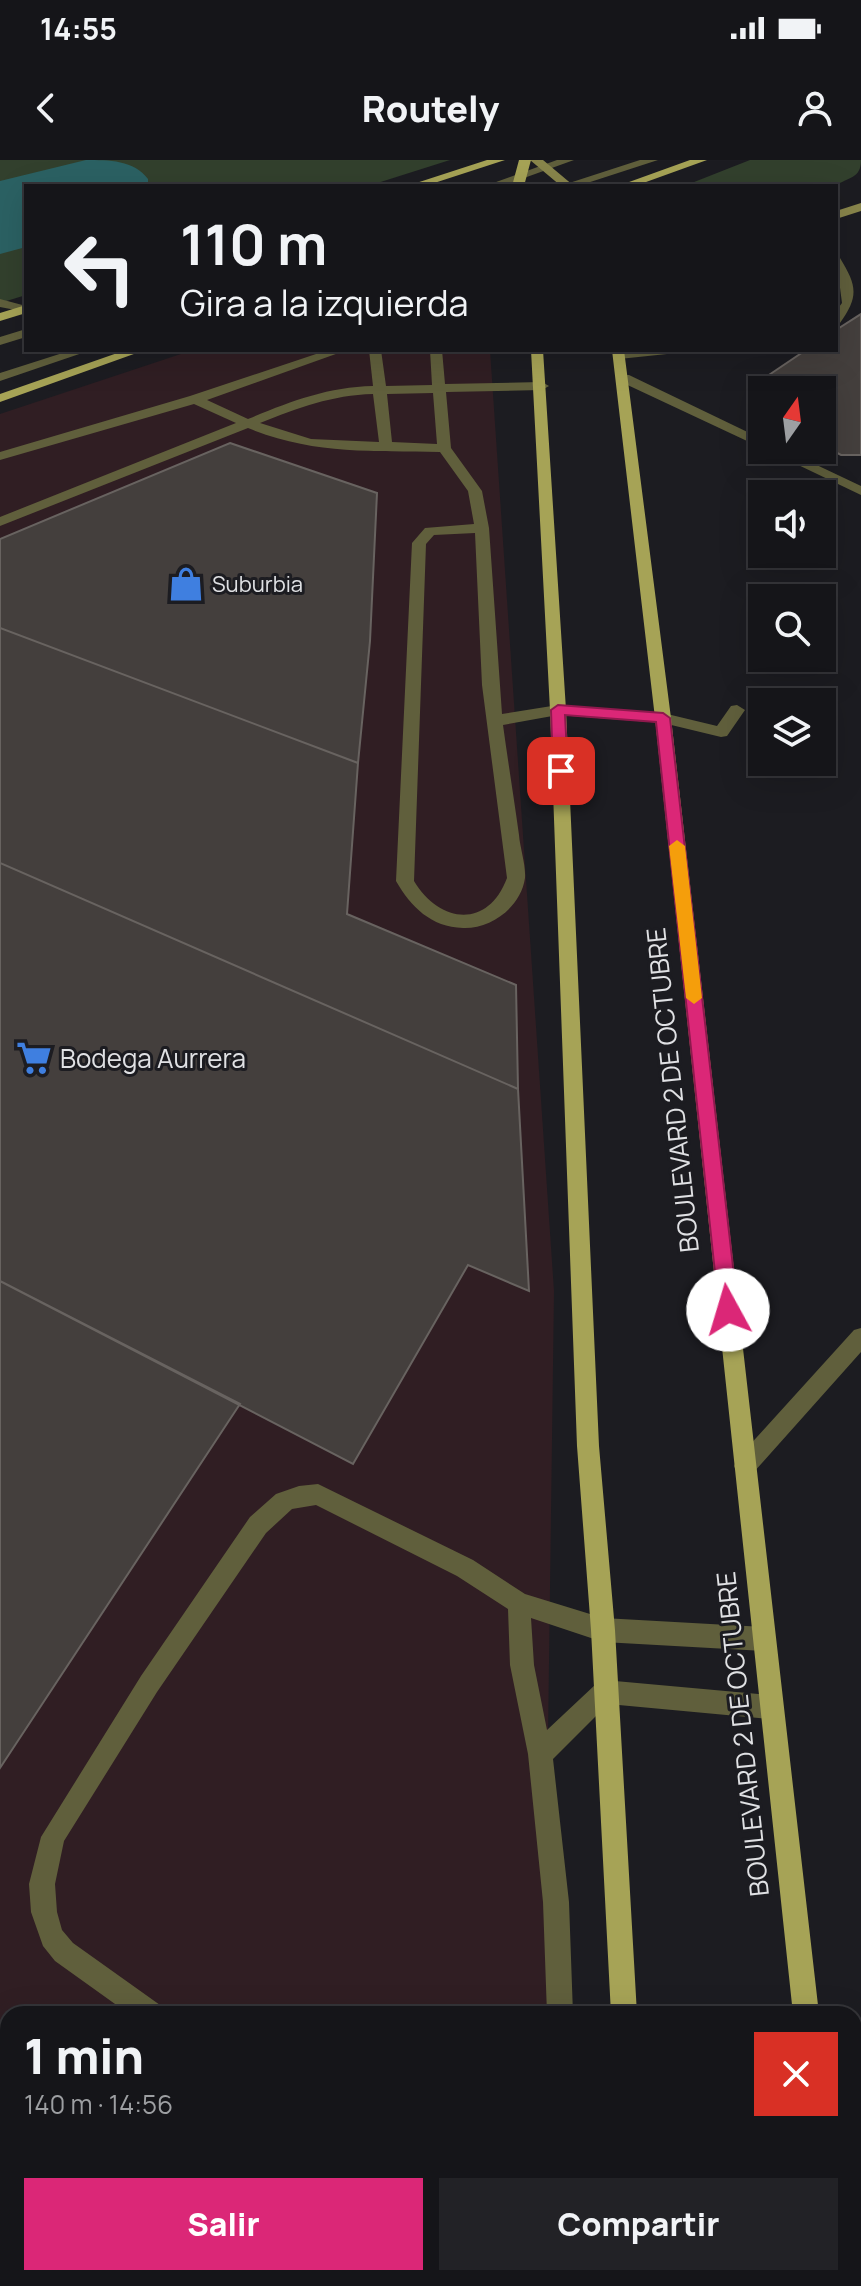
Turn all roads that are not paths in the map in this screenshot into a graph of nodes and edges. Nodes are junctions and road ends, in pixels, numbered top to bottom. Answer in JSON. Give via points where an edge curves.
{"nodes":[{"id":1,"x":499,"y":160,"type":"edge"},
{"id":2,"x":525,"y":160,"type":"edge"},
{"id":3,"x":568,"y":160,"type":"edge"},
{"id":4,"x":652,"y":160,"type":"edge"},
{"id":5,"x":701,"y":160,"type":"edge"},
{"id":6,"x":539,"y":164,"type":"edge"},
{"id":7,"x":518,"y":182,"type":"edge"},
{"id":8,"x":420,"y":184,"type":"edge"},
{"id":9,"x":564,"y":184,"type":"edge"},
{"id":10,"x":574,"y":184,"type":"edge"},
{"id":11,"x":630,"y":184,"type":"edge"},
{"id":12,"x":861,"y":207,"type":"edge"},
{"id":13,"x":838,"y":214,"type":"edge"},
{"id":14,"x":838,"y":265,"type":"edge"},
{"id":15,"x":0,"y":303,"type":"edge"},
{"id":16,"x":24,"y":309,"type":"edge"},
{"id":17,"x":24,"y":309,"type":"edge"},
{"id":18,"x":0,"y":317,"type":"edge"},
{"id":19,"x":838,"y":317,"type":"edge"},
{"id":20,"x":24,"y":334,"type":"edge"},
{"id":21,"x":0,"y":341,"type":"edge"},
{"id":22,"x":79,"y":352,"type":"edge"},
{"id":23,"x":133,"y":352,"type":"edge"},
{"id":24,"x":335,"y":352,"type":"edge"},
{"id":25,"x":375,"y":352,"type":"edge"},
{"id":26,"x":436,"y":352,"type":"edge"},
{"id":27,"x":537,"y":352,"type":"edge"},
{"id":28,"x":619,"y":353,"type":"edge"},
{"id":29,"x":0,"y":377,"type":"edge"},
{"id":30,"x":624,"y":378,"type":"junction"},
{"id":31,"x":542,"y":386,"type":"junction"},
{"id":32,"x":381,"y":391,"type":"junction"},
{"id":33,"x":438,"y":391,"type":"junction"},
{"id":34,"x":0,"y":398,"type":"edge"},
{"id":35,"x":195,"y":399,"type":"junction"},
{"id":36,"x":247,"y":425,"type":"junction"},
{"id":37,"x":748,"y":437,"type":"edge"},
{"id":38,"x":386,"y":446,"type":"junction"},
{"id":39,"x":444,"y":448,"type":"junction"},
{"id":40,"x":0,"y":456,"type":"edge"},
{"id":41,"x":805,"y":464,"type":"edge"},
{"id":42,"x":859,"y":488,"type":"edge"},
{"id":43,"x":0,"y":522,"type":"edge"},
{"id":44,"x":482,"y":528,"type":"junction"},
{"id":45,"x":558,"y":710,"type":"junction"},
{"id":46,"x":737,"y":710,"type":"dead end"},
{"id":47,"x":663,"y":718,"type":"junction"},
{"id":48,"x":495,"y":721,"type":"junction"},
{"id":49,"x":861,"y":1337,"type":"edge"},
{"id":50,"x":745,"y":1466,"type":"junction"},
{"id":51,"x":519,"y":1603,"type":"junction"},
{"id":52,"x":603,"y":1630,"type":"junction"},
{"id":53,"x":764,"y":1639,"type":"junction"},
{"id":54,"x":604,"y":1692,"type":"junction"},
{"id":55,"x":770,"y":1707,"type":"junction"},
{"id":56,"x":540,"y":1754,"type":"junction"},
{"id":57,"x":140,"y":2006,"type":"edge"},
{"id":58,"x":560,"y":2006,"type":"edge"},
{"id":59,"x":624,"y":2006,"type":"edge"},
{"id":60,"x":805,"y":2006,"type":"edge"}],
"edges":[{"from":1,"to":8,"type":"main road"},
{"from":2,"to":7,"type":"main road"},
{"from":3,"to":6,"type":"street"},
{"from":4,"to":10,"type":"street"},
{"from":5,"to":11,"type":"main road"},
{"from":6,"to":7,"type":"street"},
{"from":6,"to":9,"type":"main road"},
{"from":12,"to":13,"type":"main road"},
{"from":14,"to":19,"type":"street","via":[[847,282],[848,303]]},
{"from":15,"to":16,"type":"street"},
{"from":17,"to":18,"type":"main road"},
{"from":20,"to":21,"type":"street"},
{"from":22,"to":29,"type":"street"},
{"from":23,"to":34,"type":"main road"},
{"from":24,"to":35,"type":"street"},
{"from":25,"to":32,"type":"street"},
{"from":26,"to":33,"type":"street"},
{"from":27,"to":31,"type":"main road"},
{"from":28,"to":30,"type":"main road","name":"BOULEVARD 2 DE OCTUBRE"},
{"from":30,"to":37,"type":"street"},
{"from":30,"to":47,"type":"main road","name":"BOULEVARD 2 DE OCTUBRE"},
{"from":31,"to":33,"type":"street"},
{"from":31,"to":45,"type":"main road"},
{"from":32,"to":33,"type":"street"},
{"from":32,"to":36,"type":"street","via":[[341,391]]},
{"from":32,"to":38,"type":"street"},
{"from":33,"to":39,"type":"street"},
{"from":35,"to":36,"type":"street"},
{"from":35,"to":40,"type":"street"},
{"from":36,"to":38,"type":"street","via":[[303,444]]},
{"from":36,"to":43,"type":"street"},
{"from":38,"to":39,"type":"street"},
{"from":39,"to":44,"type":"street","via":[[475,491]]},
{"from":41,"to":42,"type":"street"},
{"from":44,"to":48,"type":"street"},
{"from":44,"to":48,"type":"street","via":[[430,531],[419,543],[405,881],[413,900],[448,920],[495,915],[513,893],[516,878]]},
{"from":45,"to":47,"type":"street"},
{"from":45,"to":48,"type":"street"},
{"from":45,"to":52,"type":"main road","via":[[587,1431]]},
{"from":46,"to":47,"type":"street","via":[[721,732]]},
{"from":47,"to":50,"type":"main road","name":"BOULEVARD 2 DE OCTUBRE"},
{"from":49,"to":50,"type":"street"},
{"from":50,"to":53,"type":"main road","name":"BOULEVARD 2 DE OCTUBRE"},
{"from":51,"to":52,"type":"street"},
{"from":51,"to":56,"type":"street","via":[[526,1693]]},
{"from":51,"to":57,"type":"street","via":[[465,1568],[318,1494],[296,1495],[274,1505],[149,1684],[53,1837],[42,1884],[52,1937],[64,1952]]},
{"from":52,"to":53,"type":"street"},
{"from":52,"to":54,"type":"main road"},
{"from":53,"to":55,"type":"main road","name":"BOULEVARD 2 DE OCTUBRE"},
{"from":54,"to":55,"type":"street"},
{"from":54,"to":56,"type":"street"},
{"from":54,"to":59,"type":"main road"},
{"from":55,"to":60,"type":"main road","name":"BOULEVARD 2 DE OCTUBRE"},
{"from":56,"to":58,"type":"street","via":[[556,1902]]}]}
